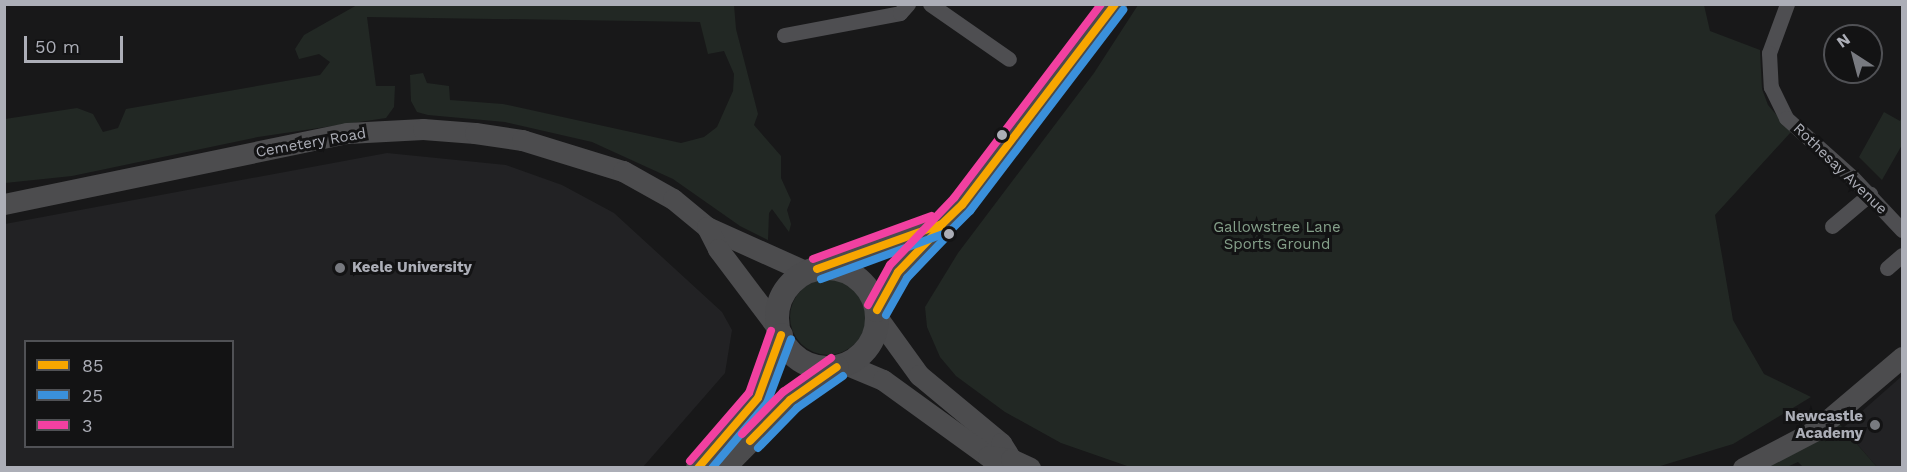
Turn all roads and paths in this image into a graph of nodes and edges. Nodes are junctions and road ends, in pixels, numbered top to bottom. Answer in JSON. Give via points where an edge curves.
{"nodes":[{"id":1,"x":908,"y":4,"type":"edge"},
{"id":2,"x":930,"y":4,"type":"edge"},
{"id":3,"x":1115,"y":4,"type":"edge"},
{"id":4,"x":1787,"y":4,"type":"edge"},
{"id":5,"x":784,"y":34,"type":"dead end"},
{"id":6,"x":1009,"y":59,"type":"dead end"},
{"id":7,"x":1870,"y":194,"type":"junction"},
{"id":8,"x":4,"y":204,"type":"edge"},
{"id":9,"x":942,"y":224,"type":"junction"},
{"id":10,"x":1832,"y":226,"type":"dead end"},
{"id":11,"x":707,"y":227,"type":"junction"},
{"id":12,"x":1902,"y":230,"type":"edge"},
{"id":13,"x":1902,"y":255,"type":"edge"},
{"id":14,"x":1887,"y":268,"type":"dead end"},
{"id":15,"x":812,"y":270,"type":"junction"},
{"id":16,"x":877,"y":314,"type":"junction"},
{"id":17,"x":780,"y":333,"type":"junction"},
{"id":18,"x":1902,"y":357,"type":"edge"},
{"id":19,"x":841,"y":365,"type":"junction"},
{"id":20,"x":1021,"y":463,"type":"edge"},
{"id":21,"x":698,"y":468,"type":"edge"},
{"id":22,"x":723,"y":468,"type":"edge"},
{"id":23,"x":1743,"y":468,"type":"edge"}],
"edges":[{"from":1,"to":5,"type":"street","via":[[900,13]]},
{"from":2,"to":6,"type":"street"},
{"from":3,"to":9,"type":"main road","via":[[969,197]]},
{"from":4,"to":7,"type":"street","name":"Rothesay Avenue","via":[[1769,53],[1771,87],[1786,118]]},
{"from":7,"to":10,"type":"street"},
{"from":7,"to":12,"type":"street","name":"Rothesay Avenue"},
{"from":8,"to":11,"type":"street","name":"Cemetery Road","via":[[347,134],[423,129],[522,140],[623,171],[673,199]]},
{"from":9,"to":15,"type":"main road"},
{"from":9,"to":16,"type":"main road","via":[[936,236],[898,272]]},
{"from":11,"to":15,"type":"street","name":"Cemetery Road"},
{"from":11,"to":17,"type":"street","name":"Cemetery Road","via":[[718,249]]},
{"from":13,"to":14,"type":"street"},
{"from":15,"to":16,"type":"main road","via":[[837,268],[855,276],[869,290]]},
{"from":15,"to":17,"type":"main road","via":[[791,283],[780,300]]},
{"from":16,"to":19,"type":"main road","via":[[869,344]]},
{"from":16,"to":20,"type":"street","via":[[919,375]]},
{"from":17,"to":19,"type":"main road","via":[[801,361],[819,367]]},
{"from":17,"to":21,"type":"main road","via":[[758,398]]},
{"from":18,"to":23,"type":"street","via":[[1816,430]]},
{"from":19,"to":20,"type":"street","via":[[883,380],[988,456]]},
{"from":19,"to":22,"type":"main road","via":[[790,400]]}]}
